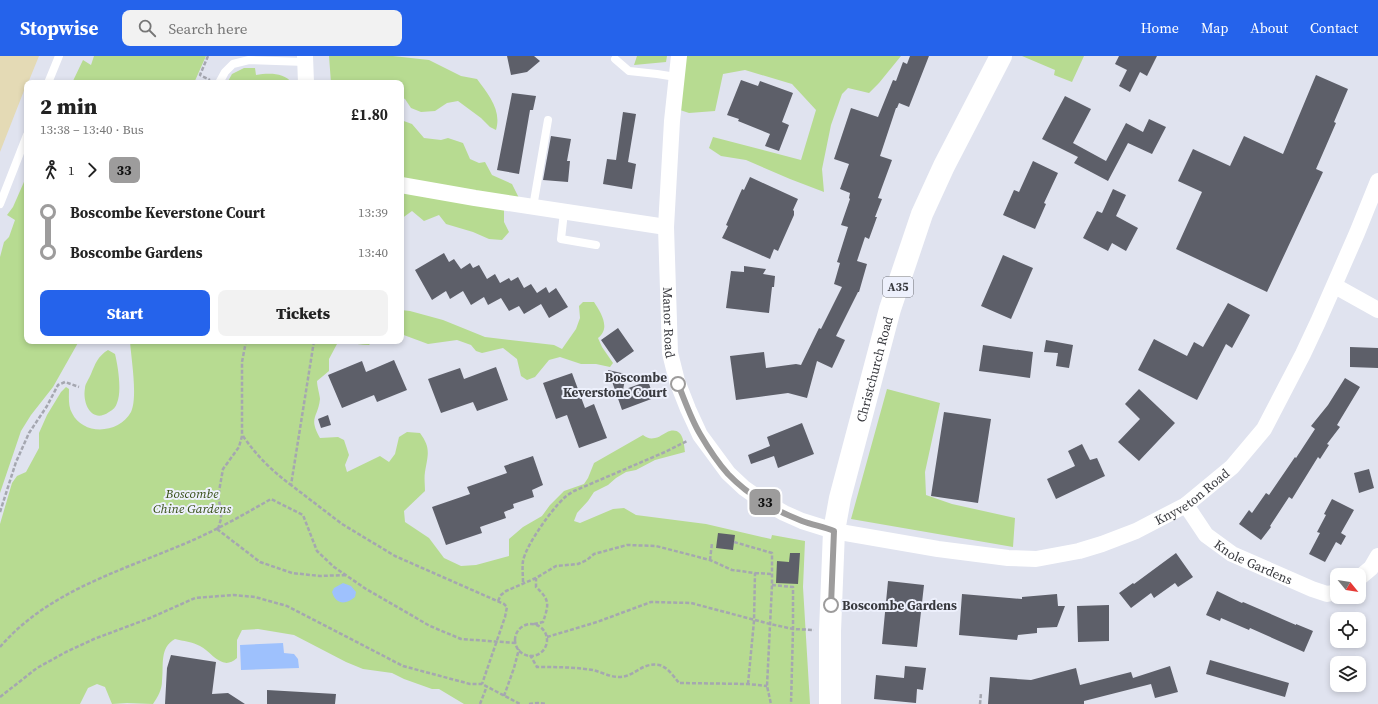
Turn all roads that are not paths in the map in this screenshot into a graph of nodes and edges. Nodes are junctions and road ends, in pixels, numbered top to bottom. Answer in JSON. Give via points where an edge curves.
{"nodes":[{"id":1,"x":59,"y":56,"type":"edge"},
{"id":2,"x":679,"y":56,"type":"edge"},
{"id":3,"x":1001,"y":56,"type":"edge"},
{"id":4,"x":305,"y":59,"type":"edge"},
{"id":5,"x":615,"y":59,"type":"dead end"},
{"id":6,"x":676,"y":77,"type":"junction"},
{"id":7,"x":49,"y":80,"type":"edge"},
{"id":8,"x":217,"y":80,"type":"edge"},
{"id":9,"x":306,"y":80,"type":"edge"},
{"id":10,"x":548,"y":120,"type":"dead end"},
{"id":11,"x":24,"y":143,"type":"edge"},
{"id":12,"x":1378,"y":181,"type":"edge"},
{"id":13,"x":404,"y":186,"type":"edge"},
{"id":14,"x":0,"y":204,"type":"edge"},
{"id":15,"x":533,"y":207,"type":"junction"},
{"id":16,"x":564,"y":212,"type":"junction"},
{"id":17,"x":666,"y":227,"type":"junction"},
{"id":18,"x":596,"y":245,"type":"dead end"},
{"id":19,"x":1335,"y":286,"type":"junction"},
{"id":20,"x":1378,"y":310,"type":"edge"},
{"id":21,"x":1186,"y":505,"type":"junction"},
{"id":22,"x":834,"y":531,"type":"junction"},
{"id":23,"x":1378,"y":556,"type":"edge"},
{"id":24,"x":1366,"y":572,"type":"edge"},
{"id":25,"x":1330,"y":593,"type":"edge"},
{"id":26,"x":830,"y":704,"type":"edge"}],
"edges":[{"from":1,"to":7,"type":"lane"},
{"from":2,"to":6,"type":"street","name":"Manor Road"},
{"from":3,"to":22,"type":"main road","name":"Christchurch Road","number":"A35","via":[[922,214],[890,309],[840,498]]},
{"from":4,"to":8,"type":"lane","via":[[249,60],[233,64]]},
{"from":4,"to":9,"type":"street"},
{"from":5,"to":6,"type":"lane","via":[[630,72]]},
{"from":6,"to":17,"type":"street","name":"Manor Road"},
{"from":10,"to":15,"type":"lane"},
{"from":11,"to":14,"type":"lane"},
{"from":12,"to":19,"type":"street","name":"Knyveton Road"},
{"from":13,"to":15,"type":"street"},
{"from":15,"to":16,"type":"street"},
{"from":16,"to":17,"type":"street"},
{"from":16,"to":18,"type":"lane","via":[[561,239]]},
{"from":17,"to":22,"type":"street","name":"Manor Road","via":[[670,353],[677,381],[700,434],[728,473],[744,488],[784,513]]},
{"from":19,"to":20,"type":"street"},
{"from":19,"to":21,"type":"street","name":"Knyveton Road","via":[[1264,429],[1232,467]]},
{"from":21,"to":22,"type":"street","name":"Knyveton Road","via":[[1136,531],[1102,544],[1079,551],[1036,558],[1008,558],[938,549]]},
{"from":21,"to":25,"type":"street","name":"Knole Gardens","via":[[1206,535],[1232,554],[1312,589]]},
{"from":22,"to":26,"type":"main road","name":"Christchurch Road","number":"A35"},
{"from":23,"to":24,"type":"street"}]}
